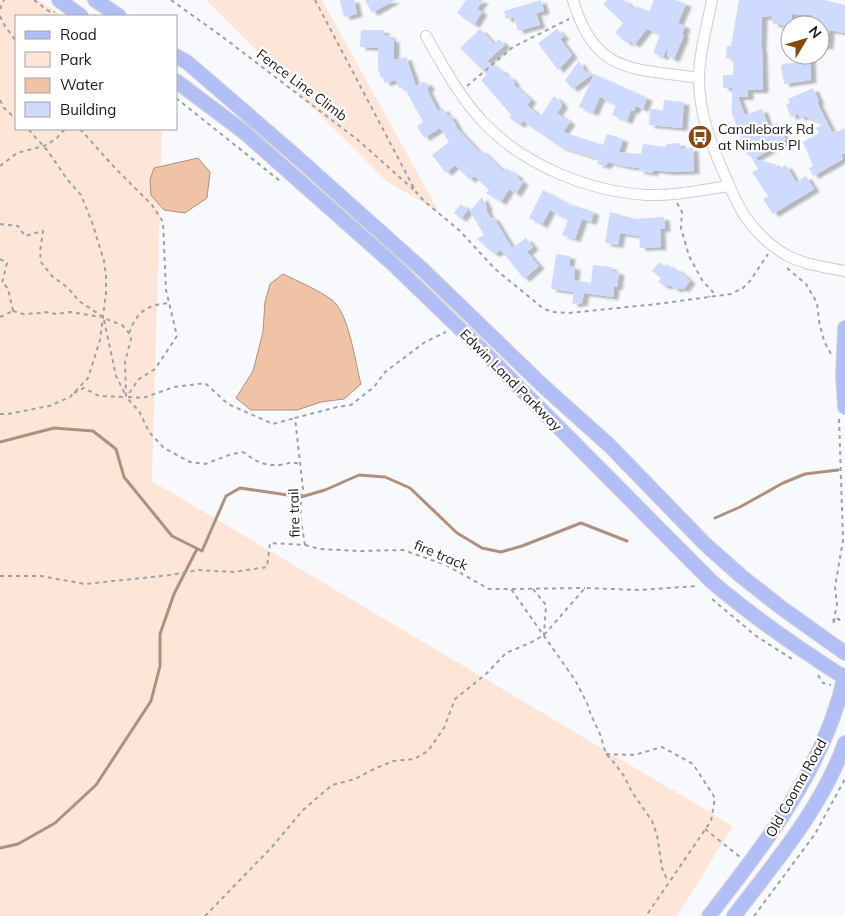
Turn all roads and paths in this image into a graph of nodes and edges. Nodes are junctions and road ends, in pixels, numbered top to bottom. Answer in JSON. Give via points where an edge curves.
{"nodes":[{"id":1,"x":4,"y":0,"type":"edge"},
{"id":2,"x":59,"y":0,"type":"edge"},
{"id":3,"x":95,"y":0,"type":"edge"},
{"id":4,"x":171,"y":0,"type":"edge"},
{"id":5,"x":315,"y":0,"type":"edge"},
{"id":6,"x":573,"y":0,"type":"edge"},
{"id":7,"x":712,"y":0,"type":"edge"},
{"id":8,"x":0,"y":9,"type":"edge"},
{"id":9,"x":578,"y":14,"type":"junction"},
{"id":10,"x":80,"y":15,"type":"edge"},
{"id":11,"x":118,"y":15,"type":"edge"},
{"id":12,"x":0,"y":16,"type":"edge"},
{"id":13,"x":2,"y":21,"type":"junction"},
{"id":14,"x":0,"y":24,"type":"edge"},
{"id":15,"x":426,"y":36,"type":"dead end"},
{"id":16,"x":15,"y":39,"type":"edge"},
{"id":17,"x":178,"y":57,"type":"edge"},
{"id":18,"x":699,"y":78,"type":"junction"},
{"id":19,"x":178,"y":82,"type":"edge"},
{"id":20,"x":459,"y":92,"type":"junction"},
{"id":21,"x":0,"y":100,"type":"edge"},
{"id":22,"x":178,"y":100,"type":"edge"},
{"id":23,"x":15,"y":118,"type":"edge"},
{"id":24,"x":29,"y":130,"type":"edge"},
{"id":25,"x":64,"y":130,"type":"edge"},
{"id":26,"x":81,"y":130,"type":"edge"},
{"id":27,"x":44,"y":146,"type":"junction"},
{"id":28,"x":0,"y":166,"type":"edge"},
{"id":29,"x":285,"y":185,"type":"dead end"},
{"id":30,"x":729,"y":186,"type":"junction"},
{"id":31,"x":416,"y":192,"type":"junction"},
{"id":32,"x":669,"y":194,"type":"junction"},
{"id":33,"x":0,"y":224,"type":"edge"},
{"id":34,"x":774,"y":246,"type":"junction"},
{"id":35,"x":0,"y":259,"type":"edge"},
{"id":36,"x":784,"y":265,"type":"dead end"},
{"id":37,"x":845,"y":271,"type":"edge"},
{"id":38,"x":709,"y":298,"type":"junction"},
{"id":39,"x":168,"y":303,"type":"junction"},
{"id":40,"x":13,"y":311,"type":"junction"},
{"id":41,"x":0,"y":317,"type":"edge"},
{"id":42,"x":104,"y":317,"type":"junction"},
{"id":43,"x":845,"y":328,"type":"edge"},
{"id":44,"x":446,"y":332,"type":"dead end"},
{"id":45,"x":129,"y":333,"type":"junction"},
{"id":46,"x":832,"y":356,"type":"dead end"},
{"id":47,"x":72,"y":395,"type":"junction"},
{"id":48,"x":126,"y":397,"type":"junction"},
{"id":49,"x":842,"y":411,"type":"edge"},
{"id":50,"x":0,"y":414,"type":"edge"},
{"id":51,"x":295,"y":418,"type":"junction"},
{"id":52,"x":300,"y":464,"type":"junction"},
{"id":53,"x":305,"y":545,"type":"junction"},
{"id":54,"x":0,"y":576,"type":"edge"},
{"id":55,"x":691,"y":579,"type":"dead end"},
{"id":56,"x":698,"y":586,"type":"junction"},
{"id":57,"x":585,"y":588,"type":"junction"},
{"id":58,"x":511,"y":589,"type":"junction"},
{"id":59,"x":533,"y":589,"type":"junction"},
{"id":60,"x":704,"y":592,"type":"dead end"},
{"id":61,"x":710,"y":597,"type":"dead end"},
{"id":62,"x":840,"y":623,"type":"dead end"},
{"id":63,"x":544,"y":635,"type":"junction"},
{"id":64,"x":845,"y":653,"type":"edge"},
{"id":65,"x":802,"y":665,"type":"dead end"},
{"id":66,"x":817,"y":675,"type":"dead end"},
{"id":67,"x":844,"y":680,"type":"edge"},
{"id":68,"x":845,"y":743,"type":"edge"},
{"id":69,"x":606,"y":754,"type":"junction"},
{"id":70,"x":845,"y":779,"type":"edge"},
{"id":71,"x":705,"y":829,"type":"junction"},
{"id":72,"x":749,"y":864,"type":"junction"},
{"id":73,"x":668,"y":882,"type":"junction"},
{"id":74,"x":205,"y":916,"type":"edge"},
{"id":75,"x":646,"y":916,"type":"edge"},
{"id":76,"x":709,"y":916,"type":"edge"},
{"id":77,"x":734,"y":916,"type":"edge"},
{"id":78,"x":754,"y":916,"type":"edge"}],
"edges":[{"from":1,"to":8,"type":"path"},
{"from":2,"to":10,"type":"main road"},
{"from":3,"to":11,"type":"main road"},
{"from":4,"to":31,"type":"path","name":"Fence Line Climb","via":[[358,140]]},
{"from":5,"to":31,"type":"path"},
{"from":6,"to":9,"type":"street"},
{"from":7,"to":18,"type":"street"},
{"from":9,"to":18,"type":"street","via":[[591,41],[614,61],[640,70]]},
{"from":9,"to":20,"type":"path","via":[[513,47]]},
{"from":12,"to":13,"type":"path"},
{"from":13,"to":14,"type":"path"},
{"from":13,"to":16,"type":"path"},
{"from":15,"to":20,"type":"street"},
{"from":17,"to":64,"type":"main road","name":"Edwin Land Parkway","via":[[290,151],[423,270],[610,446],[705,544],[782,609]]},
{"from":18,"to":30,"type":"street","via":[[706,127]]},
{"from":19,"to":67,"type":"main road","name":"Edwin Land Parkway","via":[[244,132],[393,264],[711,581]]},
{"from":20,"to":32,"type":"street","via":[[502,140],[554,172],[602,188],[646,195]]},
{"from":21,"to":23,"type":"path"},
{"from":22,"to":29,"type":"path"},
{"from":24,"to":27,"type":"path"},
{"from":25,"to":27,"type":"path"},
{"from":26,"to":39,"type":"path","via":[[152,205],[163,222]]},
{"from":27,"to":28,"type":"path","via":[[17,154]]},
{"from":27,"to":42,"type":"path","via":[[81,195],[93,224],[106,275]]},
{"from":30,"to":32,"type":"street"},
{"from":30,"to":34,"type":"street","via":[[746,218]]},
{"from":31,"to":38,"type":"path","name":"Fence Line Climb","via":[[460,231],[495,269],[549,311],[569,313]]},
{"from":32,"to":38,"type":"path","via":[[682,212],[681,228],[689,256],[713,292]]},
{"from":33,"to":42,"type":"path","via":[[18,226],[25,236],[42,231],[41,262],[79,301]]},
{"from":34,"to":37,"type":"street","via":[[802,262]]},
{"from":34,"to":38,"type":"path","name":"Fence Line Climb","via":[[743,288]]},
{"from":35,"to":40,"type":"path","via":[[7,263],[2,283],[8,288]]},
{"from":36,"to":46,"type":"path","via":[[806,284],[817,303],[824,341]]},
{"from":39,"to":45,"type":"path","via":[[148,307],[134,319]]},
{"from":39,"to":48,"type":"path","via":[[177,336],[155,369],[139,379]]},
{"from":40,"to":41,"type":"path"},
{"from":40,"to":42,"type":"path","via":[[23,314],[70,312]]},
{"from":42,"to":45,"type":"path","via":[[122,325]]},
{"from":42,"to":47,"type":"path","via":[[88,378]]},
{"from":42,"to":48,"type":"path","via":[[116,376]]},
{"from":43,"to":49,"type":"main road"},
{"from":44,"to":51,"type":"path","via":[[425,342],[351,405]]},
{"from":45,"to":48,"type":"path","via":[[131,339],[125,362]]},
{"from":47,"to":48,"type":"path","via":[[84,388],[99,396]]},
{"from":47,"to":50,"type":"path","via":[[41,408]]},
{"from":48,"to":51,"type":"path","via":[[143,398],[174,387],[205,383],[228,404],[273,424]]},
{"from":48,"to":52,"type":"path","via":[[164,448],[190,462],[204,464],[243,452],[257,463],[281,465],[292,461]]},
{"from":49,"to":62,"type":"path","bridge":true,"via":[[843,540],[835,587],[837,604],[835,614],[834,622],[833,619],[839,618]]},
{"from":51,"to":52,"type":"path","name":"fire trail"},
{"from":52,"to":53,"type":"path","name":"fire trail"},
{"from":53,"to":54,"type":"path","name":"fire trail","via":[[270,543],[268,568],[234,572],[198,570],[85,584],[41,576]]},
{"from":53,"to":58,"type":"path","name":"fire track","via":[[359,551],[403,550],[446,565],[490,589]]},
{"from":55,"to":56,"type":"path"},
{"from":56,"to":57,"type":"path","via":[[639,590]]},
{"from":56,"to":60,"type":"path"},
{"from":57,"to":59,"type":"path","name":"fire track"},
{"from":57,"to":63,"type":"path"},
{"from":58,"to":59,"type":"path","name":"fire track"},
{"from":58,"to":63,"type":"path"},
{"from":59,"to":63,"type":"path","via":[[546,605]]},
{"from":61,"to":65,"type":"path","via":[[756,636]]},
{"from":63,"to":69,"type":"path","via":[[582,692]]},
{"from":63,"to":74,"type":"path","via":[[506,653],[455,699],[444,728],[428,751],[414,759],[393,761],[355,779],[332,785],[302,810],[271,848]]},
{"from":66,"to":67,"type":"path","via":[[823,683]]},
{"from":67,"to":72,"type":"main road","name":"Old Cooma Road","via":[[826,737],[815,760],[783,818]]},
{"from":68,"to":77,"type":"main road","name":"Old Cooma Road","via":[[804,825]]},
{"from":69,"to":71,"type":"path","via":[[634,755],[662,747],[693,764],[715,798]]},
{"from":69,"to":73,"type":"path","via":[[652,821]]},
{"from":70,"to":78,"type":"path","via":[[815,834]]},
{"from":71,"to":72,"type":"path"},
{"from":71,"to":73,"type":"path"},
{"from":72,"to":76,"type":"main road","name":"Old Cooma Road"},
{"from":73,"to":75,"type":"path"}]}
